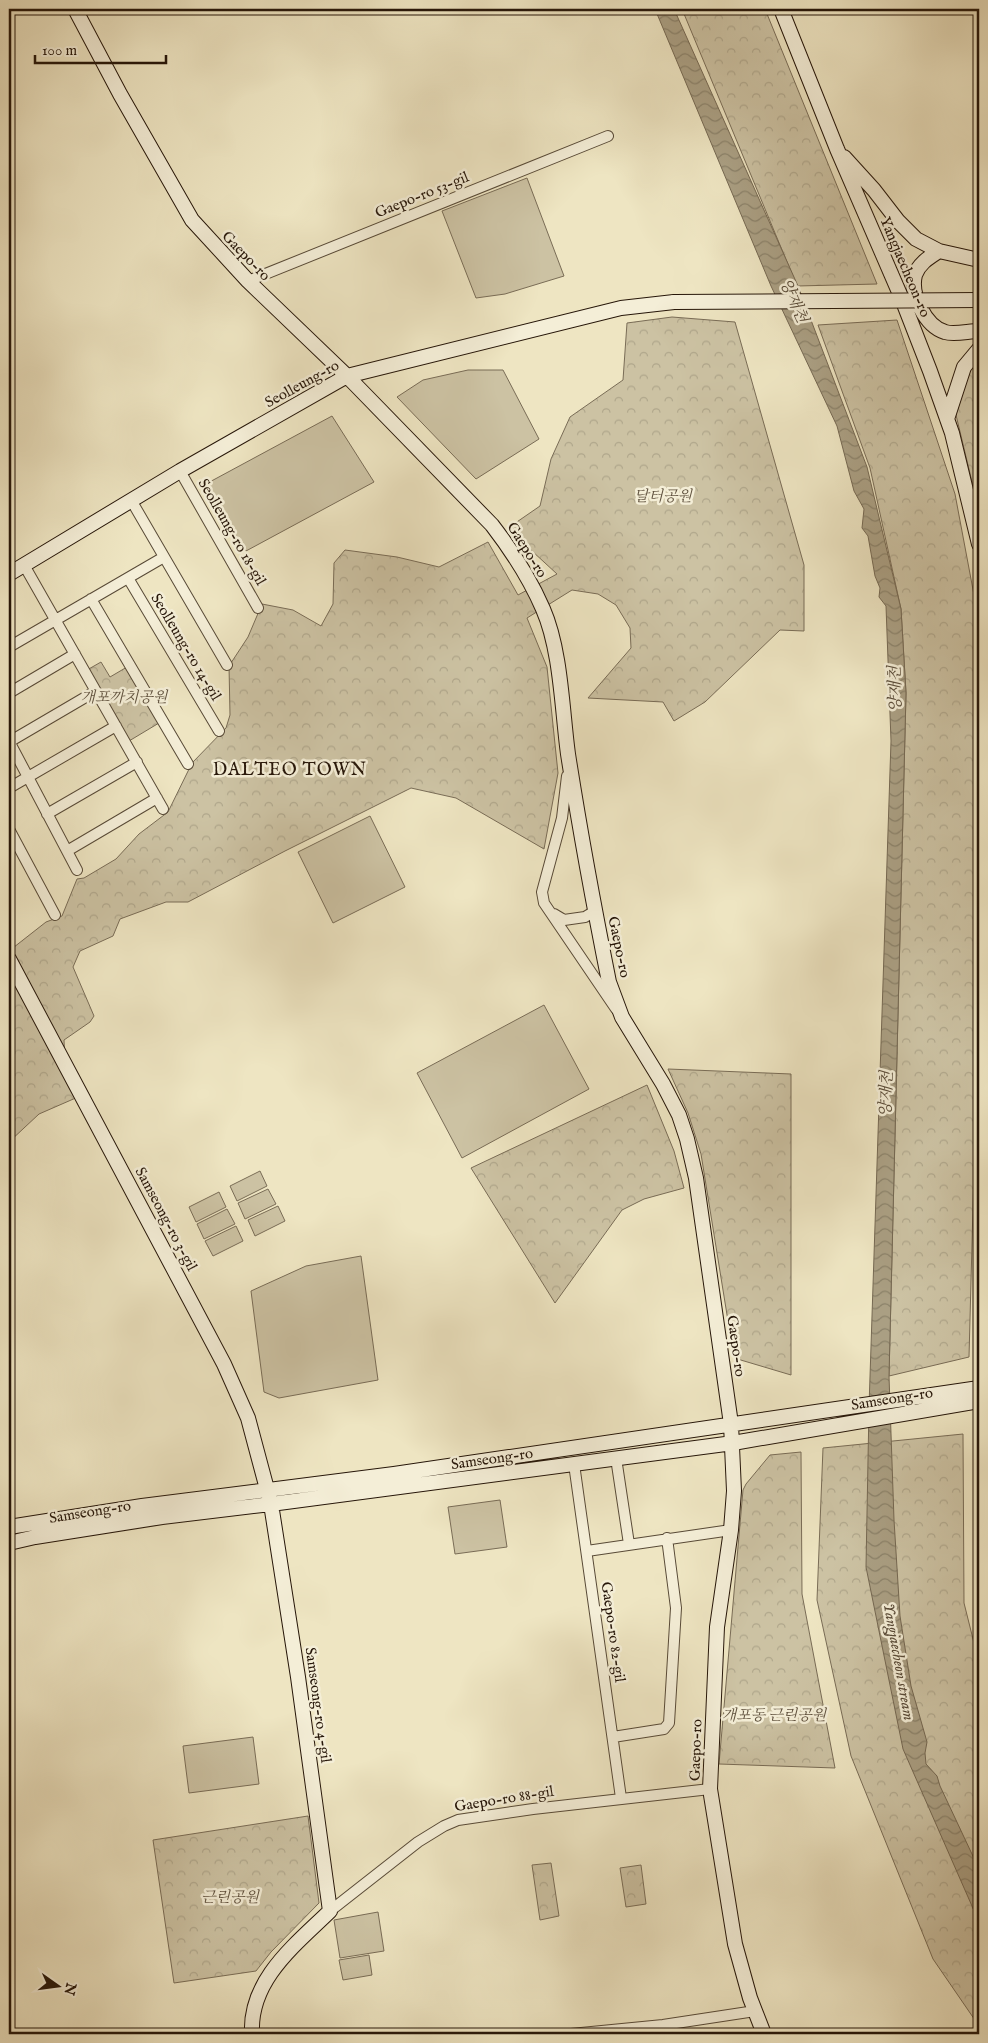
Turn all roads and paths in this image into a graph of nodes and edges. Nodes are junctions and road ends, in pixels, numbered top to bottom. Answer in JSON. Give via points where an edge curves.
{"nodes":[{"id":1,"x":75,"y":9,"type":"edge"},
{"id":2,"x":781,"y":9,"type":"edge"},
{"id":3,"x":608,"y":136,"type":"dead end"},
{"id":4,"x":837,"y":149,"type":"junction"},
{"id":5,"x":940,"y":251,"type":"junction"},
{"id":6,"x":979,"y":260,"type":"edge"},
{"id":7,"x":248,"y":281,"type":"junction"},
{"id":8,"x":979,"y":300,"type":"edge"},
{"id":9,"x":979,"y":330,"type":"edge"},
{"id":10,"x":979,"y":349,"type":"edge"},
{"id":11,"x":347,"y":376,"type":"junction"},
{"id":12,"x":947,"y":419,"type":"junction"},
{"id":13,"x":180,"y":471,"type":"junction"},
{"id":14,"x":131,"y":500,"type":"junction"},
{"id":15,"x":979,"y":544,"type":"edge"},
{"id":16,"x":164,"y":557,"type":"junction"},
{"id":17,"x":24,"y":565,"type":"junction"},
{"id":18,"x":9,"y":574,"type":"edge"},
{"id":19,"x":128,"y":578,"type":"junction"},
{"id":20,"x":91,"y":599,"type":"junction"},
{"id":21,"x":258,"y":608,"type":"dead end"},
{"id":22,"x":55,"y":620,"type":"junction"},
{"id":23,"x":9,"y":647,"type":"edge"},
{"id":24,"x":75,"y":654,"type":"junction"},
{"id":25,"x":227,"y":665,"type":"dead end"},
{"id":26,"x":96,"y":691,"type":"junction"},
{"id":27,"x":9,"y":693,"type":"edge"},
{"id":28,"x":116,"y":726,"type":"junction"},
{"id":29,"x":218,"y":731,"type":"dead end"},
{"id":30,"x":9,"y":741,"type":"edge"},
{"id":31,"x":568,"y":756,"type":"junction"},
{"id":32,"x":136,"y":762,"type":"junction"},
{"id":33,"x":188,"y":764,"type":"dead end"},
{"id":34,"x":28,"y":777,"type":"junction"},
{"id":35,"x":9,"y":788,"type":"edge"},
{"id":36,"x":157,"y":798,"type":"junction"},
{"id":37,"x":163,"y":809,"type":"dead end"},
{"id":38,"x":48,"y":814,"type":"junction"},
{"id":39,"x":9,"y":829,"type":"edge"},
{"id":40,"x":67,"y":851,"type":"junction"},
{"id":41,"x":77,"y":870,"type":"dead end"},
{"id":42,"x":549,"y":911,"type":"junction"},
{"id":43,"x":595,"y":911,"type":"junction"},
{"id":44,"x":55,"y":915,"type":"dead end"},
{"id":45,"x":9,"y":958,"type":"edge"},
{"id":46,"x":622,"y":1017,"type":"junction"},
{"id":47,"x":979,"y":1388,"type":"edge"},
{"id":48,"x":979,"y":1401,"type":"edge"},
{"id":49,"x":731,"y":1424,"type":"junction"},
{"id":50,"x":733,"y":1442,"type":"junction"},
{"id":51,"x":616,"y":1458,"type":"junction"},
{"id":52,"x":574,"y":1464,"type":"junction"},
{"id":53,"x":267,"y":1490,"type":"junction"},
{"id":54,"x":271,"y":1504,"type":"junction"},
{"id":55,"x":9,"y":1527,"type":"edge"},
{"id":56,"x":731,"y":1530,"type":"junction"},
{"id":57,"x":667,"y":1538,"type":"junction"},
{"id":58,"x":9,"y":1543,"type":"edge"},
{"id":59,"x":629,"y":1544,"type":"junction"},
{"id":60,"x":587,"y":1551,"type":"junction"},
{"id":61,"x":612,"y":1736,"type":"junction"},
{"id":62,"x":710,"y":1789,"type":"junction"},
{"id":63,"x":621,"y":1798,"type":"junction"},
{"id":64,"x":330,"y":1910,"type":"junction"},
{"id":65,"x":755,"y":2011,"type":"junction"},
{"id":66,"x":252,"y":2034,"type":"edge"},
{"id":67,"x":571,"y":2034,"type":"edge"},
{"id":68,"x":764,"y":2034,"type":"edge"}],
"edges":[{"from":1,"to":7,"type":"street","name":"Gaepo-ro","via":[[180,203]]},
{"from":2,"to":4,"type":"street","name":"Yangjaecheon-ro"},
{"from":3,"to":7,"type":"street","name":"Gaepo-ro 53-gil"},
{"from":4,"to":5,"type":"street","via":[[916,239]]},
{"from":4,"to":12,"type":"street","name":"Yangjaecheon-ro","via":[[902,299]]},
{"from":5,"to":6,"type":"street"},
{"from":5,"to":9,"type":"street","via":[[924,261],[916,273],[914,288],[924,314],[936,328],[947,333]]},
{"from":7,"to":11,"type":"street","name":"Gaepo-ro"},
{"from":8,"to":11,"type":"street","name":"Seolleung-ro","bridge":true,"via":[[674,302],[621,308]]},
{"from":10,"to":12,"type":"street","via":[[964,367]]},
{"from":11,"to":13,"type":"street","name":"Seolleung-ro"},
{"from":11,"to":31,"type":"street","name":"Gaepo-ro","via":[[492,525],[525,574],[544,610],[556,658]]},
{"from":12,"to":15,"type":"street","name":"Yangjaecheon-ro"},
{"from":13,"to":14,"type":"street","name":"Seolleung-ro"},
{"from":13,"to":21,"type":"street","name":"Seolleung-ro 18-gil"},
{"from":14,"to":16,"type":"street"},
{"from":14,"to":17,"type":"street","name":"Seolleung-ro"},
{"from":16,"to":19,"type":"street"},
{"from":16,"to":25,"type":"street"},
{"from":17,"to":18,"type":"street","name":"Seolleung-ro"},
{"from":17,"to":22,"type":"street"},
{"from":19,"to":20,"type":"street"},
{"from":19,"to":29,"type":"street","name":"Seolleung-ro 14-gil"},
{"from":20,"to":22,"type":"street"},
{"from":20,"to":33,"type":"street"},
{"from":22,"to":23,"type":"street"},
{"from":22,"to":24,"type":"street"},
{"from":24,"to":26,"type":"street"},
{"from":24,"to":27,"type":"street"},
{"from":26,"to":28,"type":"street"},
{"from":26,"to":30,"type":"street"},
{"from":28,"to":32,"type":"street"},
{"from":28,"to":34,"type":"street"},
{"from":30,"to":34,"type":"street"},
{"from":31,"to":42,"type":"street","via":[[562,818],[542,892]]},
{"from":31,"to":43,"type":"street","name":"Gaepo-ro"},
{"from":32,"to":36,"type":"street"},
{"from":32,"to":38,"type":"street"},
{"from":34,"to":35,"type":"street"},
{"from":34,"to":38,"type":"street"},
{"from":36,"to":37,"type":"street"},
{"from":36,"to":40,"type":"street"},
{"from":38,"to":40,"type":"street"},
{"from":39,"to":44,"type":"street"},
{"from":40,"to":41,"type":"street"},
{"from":42,"to":43,"type":"street","via":[[564,920],[586,917]]},
{"from":42,"to":46,"type":"street"},
{"from":43,"to":46,"type":"street","name":"Gaepo-ro","via":[[609,982]]},
{"from":45,"to":53,"type":"street","name":"Samseong-ro 3-gil","via":[[224,1364],[248,1418]]},
{"from":46,"to":49,"type":"street","name":"Gaepo-ro","via":[[663,1084],[687,1139],[696,1178]]},
{"from":47,"to":49,"type":"street","name":"Samseong-ro"},
{"from":48,"to":50,"type":"street","name":"Samseong-ro"},
{"from":49,"to":50,"type":"street","name":"Gaepo-ro"},
{"from":49,"to":53,"type":"street","name":"Samseong-ro"},
{"from":50,"to":51,"type":"street","name":"Samseong-ro"},
{"from":50,"to":56,"type":"street","name":"Gaepo-ro"},
{"from":51,"to":52,"type":"street","name":"Samseong-ro"},
{"from":51,"to":59,"type":"street"},
{"from":52,"to":54,"type":"street","name":"Samseong-ro"},
{"from":52,"to":60,"type":"street","name":"Gaepo-ro 82-gil"},
{"from":53,"to":54,"type":"street","name":"Samseong-ro 3-gil"},
{"from":53,"to":55,"type":"street","name":"Samseong-ro"},
{"from":54,"to":58,"type":"street","name":"Samseong-ro","via":[[162,1517]]},
{"from":54,"to":64,"type":"street","name":"Samseong-ro 4-gil"},
{"from":56,"to":57,"type":"street"},
{"from":56,"to":62,"type":"street","name":"Gaepo-ro","via":[[718,1627]]},
{"from":57,"to":59,"type":"street"},
{"from":57,"to":61,"type":"street","via":[[676,1608],[668,1724],[664,1729]]},
{"from":59,"to":60,"type":"street"},
{"from":60,"to":61,"type":"street","name":"Gaepo-ro 82-gil"},
{"from":61,"to":63,"type":"street","name":"Gaepo-ro 82-gil"},
{"from":62,"to":63,"type":"street","name":"Gaepo-ro 88-gil"},
{"from":62,"to":65,"type":"street","name":"Gaepo-ro","via":[[734,1944]]},
{"from":63,"to":64,"type":"street","name":"Gaepo-ro 88-gil","via":[[453,1822],[418,1842]]},
{"from":64,"to":66,"type":"street","via":[[264,1981],[255,2002]]},
{"from":65,"to":67,"type":"street"},
{"from":65,"to":68,"type":"street","name":"Gaepo-ro"}]}
